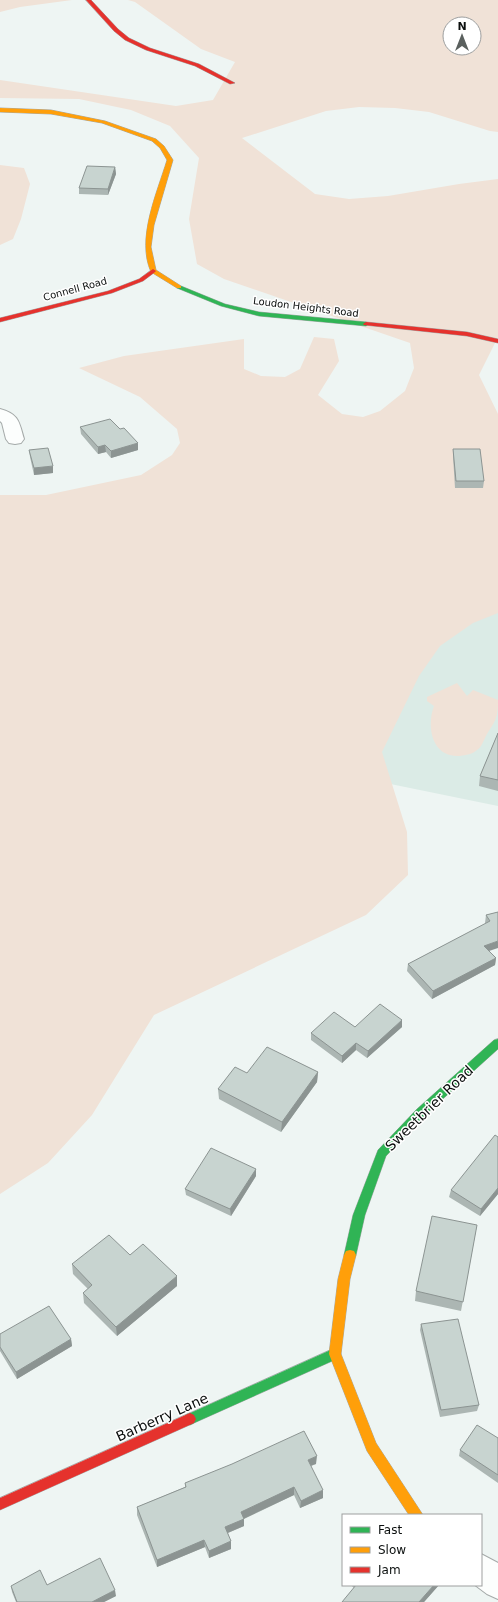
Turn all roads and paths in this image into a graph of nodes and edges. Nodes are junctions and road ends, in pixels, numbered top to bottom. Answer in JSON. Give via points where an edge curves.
{"nodes":[{"id":1,"x":88,"y":0,"type":"edge"},
{"id":2,"x":232,"y":83,"type":"dead end"},
{"id":3,"x":0,"y":110,"type":"edge"},
{"id":4,"x":153,"y":271,"type":"junction"},
{"id":5,"x":0,"y":320,"type":"edge"},
{"id":6,"x":498,"y":341,"type":"edge"},
{"id":7,"x":0,"y":414,"type":"edge"},
{"id":8,"x":15,"y":439,"type":"dead end"},
{"id":9,"x":498,"y":1043,"type":"edge"},
{"id":10,"x":335,"y":1354,"type":"junction"},
{"id":11,"x":0,"y":1504,"type":"edge"},
{"id":12,"x":416,"y":1514,"type":"edge"},
{"id":13,"x":482,"y":1571,"type":"edge"},
{"id":14,"x":498,"y":1583,"type":"edge"}],
"edges":[{"from":1,"to":2,"type":"street","via":[[114,29],[127,39],[187,61]]},
{"from":3,"to":4,"type":"street","via":[[38,111],[114,124],[156,141],[164,148],[170,160],[151,225],[148,247]]},
{"from":4,"to":5,"type":"street","name":"Connell Road","via":[[141,280],[110,292]]},
{"from":4,"to":6,"type":"street","name":"Loudon Heights Road","via":[[181,288],[223,306],[259,314],[467,334]]},
{"from":7,"to":8,"type":"street","via":[[10,420]]},
{"from":9,"to":10,"type":"street","name":"Sweetbrier Road","via":[[421,1112],[382,1153],[359,1215],[344,1279]]},
{"from":10,"to":11,"type":"street","name":"Barberry Lane"},
{"from":10,"to":12,"type":"street","name":"Sweetbrier Road","via":[[371,1447]]},
{"from":13,"to":14,"type":"street"}]}
